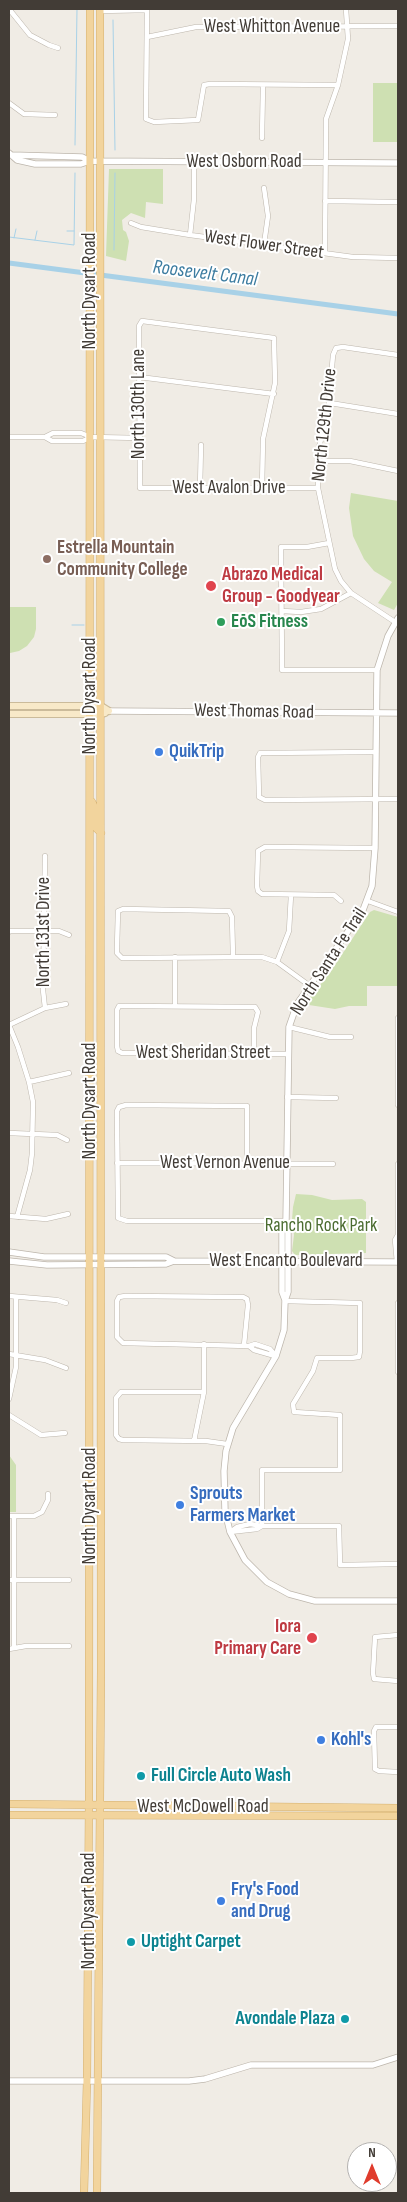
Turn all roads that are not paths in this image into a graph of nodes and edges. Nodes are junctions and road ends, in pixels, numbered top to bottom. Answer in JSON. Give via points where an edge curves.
{"nodes":[{"id":1,"x":10,"y":9,"type":"edge"},
{"id":2,"x":90,"y":9,"type":"edge"},
{"id":3,"x":346,"y":9,"type":"edge"},
{"id":4,"x":100,"y":10,"type":"edge"},
{"id":5,"x":147,"y":10,"type":"edge"},
{"id":6,"x":398,"y":26,"type":"edge"},
{"id":7,"x":348,"y":27,"type":"junction"},
{"id":8,"x":147,"y":37,"type":"junction"},
{"id":9,"x":58,"y":48,"type":"dead end"},
{"id":10,"x":263,"y":84,"type":"junction"},
{"id":11,"x":338,"y":85,"type":"junction"},
{"id":12,"x":9,"y":103,"type":"edge"},
{"id":13,"x":55,"y":115,"type":"dead end"},
{"id":14,"x":262,"y":138,"type":"dead end"},
{"id":15,"x":10,"y":154,"type":"edge"},
{"id":16,"x":90,"y":161,"type":"junction"},
{"id":17,"x":101,"y":161,"type":"junction"},
{"id":18,"x":194,"y":162,"type":"junction"},
{"id":19,"x":325,"y":162,"type":"junction"},
{"id":20,"x":398,"y":163,"type":"edge"},
{"id":21,"x":264,"y":188,"type":"dead end"},
{"id":22,"x":325,"y":201,"type":"junction"},
{"id":23,"x":398,"y":202,"type":"edge"},
{"id":24,"x":131,"y":223,"type":"dead end"},
{"id":25,"x":190,"y":235,"type":"junction"},
{"id":26,"x":264,"y":244,"type":"junction"},
{"id":27,"x":325,"y":253,"type":"junction"},
{"id":28,"x":398,"y":258,"type":"edge"},
{"id":29,"x":398,"y":355,"type":"edge"},
{"id":30,"x":139,"y":377,"type":"junction"},
{"id":31,"x":274,"y":394,"type":"junction"},
{"id":32,"x":330,"y":403,"type":"junction"},
{"id":33,"x":398,"y":414,"type":"edge"},
{"id":34,"x":9,"y":437,"type":"edge"},
{"id":35,"x":45,"y":437,"type":"junction"},
{"id":36,"x":91,"y":437,"type":"junction"},
{"id":37,"x":101,"y":437,"type":"junction"},
{"id":38,"x":140,"y":438,"type":"junction"},
{"id":39,"x":201,"y":445,"type":"dead end"},
{"id":40,"x":318,"y":461,"type":"junction"},
{"id":41,"x":398,"y":471,"type":"edge"},
{"id":42,"x":140,"y":488,"type":"joint"},
{"id":43,"x":200,"y":488,"type":"junction"},
{"id":44,"x":262,"y":488,"type":"junction"},
{"id":45,"x":318,"y":488,"type":"junction"},
{"id":46,"x":329,"y":543,"type":"junction"},
{"id":47,"x":351,"y":593,"type":"junction"},
{"id":48,"x":282,"y":611,"type":"junction"},
{"id":49,"x":397,"y":620,"type":"edge"},
{"id":50,"x":377,"y":670,"type":"junction"},
{"id":51,"x":9,"y":706,"type":"edge"},
{"id":52,"x":91,"y":706,"type":"junction"},
{"id":53,"x":101,"y":706,"type":"junction"},
{"id":54,"x":109,"y":711,"type":"junction"},
{"id":55,"x":376,"y":713,"type":"junction"},
{"id":56,"x":9,"y":714,"type":"edge"},
{"id":57,"x":90,"y":714,"type":"junction"},
{"id":58,"x":101,"y":714,"type":"junction"},
{"id":59,"x":398,"y":714,"type":"edge"},
{"id":60,"x":376,"y":752,"type":"junction"},
{"id":61,"x":90,"y":796,"type":"junction"},
{"id":62,"x":398,"y":799,"type":"edge"},
{"id":63,"x":376,"y":800,"type":"junction"},
{"id":64,"x":101,"y":833,"type":"junction"},
{"id":65,"x":375,"y":848,"type":"junction"},
{"id":66,"x":45,"y":856,"type":"dead end"},
{"id":67,"x":291,"y":895,"type":"junction"},
{"id":68,"x":341,"y":901,"type":"dead end"},
{"id":69,"x":368,"y":901,"type":"junction"},
{"id":70,"x":398,"y":912,"type":"edge"},
{"id":71,"x":43,"y":931,"type":"junction"},
{"id":72,"x":9,"y":932,"type":"edge"},
{"id":73,"x":69,"y":935,"type":"dead end"},
{"id":74,"x":175,"y":957,"type":"junction"},
{"id":75,"x":233,"y":957,"type":"junction"},
{"id":76,"x":277,"y":962,"type":"junction"},
{"id":77,"x":310,"y":986,"type":"junction"},
{"id":78,"x":66,"y":1004,"type":"dead end"},
{"id":79,"x":175,"y":1006,"type":"junction"},
{"id":80,"x":45,"y":1008,"type":"junction"},
{"id":81,"x":398,"y":1018,"type":"edge"},
{"id":82,"x":9,"y":1025,"type":"edge"},
{"id":83,"x":289,"y":1027,"type":"junction"},
{"id":84,"x":351,"y":1037,"type":"dead end"},
{"id":85,"x":254,"y":1053,"type":"junction"},
{"id":86,"x":287,"y":1054,"type":"junction"},
{"id":87,"x":69,"y":1073,"type":"dead end"},
{"id":88,"x":29,"y":1082,"type":"junction"},
{"id":89,"x":287,"y":1097,"type":"junction"},
{"id":90,"x":336,"y":1098,"type":"dead end"},
{"id":91,"x":398,"y":1105,"type":"edge"},
{"id":92,"x":9,"y":1133,"type":"edge"},
{"id":93,"x":33,"y":1134,"type":"junction"},
{"id":94,"x":67,"y":1140,"type":"dead end"},
{"id":95,"x":117,"y":1163,"type":"junction"},
{"id":96,"x":246,"y":1163,"type":"junction"},
{"id":97,"x":286,"y":1164,"type":"junction"},
{"id":98,"x":332,"y":1164,"type":"dead end"},
{"id":99,"x":398,"y":1164,"type":"edge"},
{"id":100,"x":68,"y":1214,"type":"dead end"},
{"id":101,"x":9,"y":1216,"type":"edge"},
{"id":102,"x":17,"y":1217,"type":"junction"},
{"id":103,"x":286,"y":1221,"type":"junction"},
{"id":104,"x":398,"y":1223,"type":"edge"},
{"id":105,"x":398,"y":1236,"type":"edge"},
{"id":106,"x":9,"y":1252,"type":"edge"},
{"id":107,"x":9,"y":1260,"type":"edge"},
{"id":108,"x":90,"y":1261,"type":"junction"},
{"id":109,"x":100,"y":1261,"type":"junction"},
{"id":110,"x":285,"y":1262,"type":"junction"},
{"id":111,"x":398,"y":1262,"type":"edge"},
{"id":112,"x":9,"y":1296,"type":"edge"},
{"id":113,"x":16,"y":1297,"type":"junction"},
{"id":114,"x":286,"y":1301,"type":"junction"},
{"id":115,"x":66,"y":1303,"type":"dead end"},
{"id":116,"x":398,"y":1303,"type":"edge"},
{"id":117,"x":204,"y":1344,"type":"junction"},
{"id":118,"x":247,"y":1345,"type":"junction"},
{"id":119,"x":9,"y":1354,"type":"edge"},
{"id":120,"x":16,"y":1355,"type":"junction"},
{"id":121,"x":276,"y":1356,"type":"junction"},
{"id":122,"x":66,"y":1368,"type":"dead end"},
{"id":123,"x":398,"y":1372,"type":"edge"},
{"id":124,"x":204,"y":1392,"type":"junction"},
{"id":125,"x":9,"y":1399,"type":"edge"},
{"id":126,"x":9,"y":1415,"type":"edge"},
{"id":127,"x":65,"y":1433,"type":"dead end"},
{"id":128,"x":194,"y":1441,"type":"junction"},
{"id":129,"x":227,"y":1444,"type":"junction"},
{"id":130,"x":48,"y":1494,"type":"dead end"},
{"id":131,"x":11,"y":1517,"type":"edge"},
{"id":132,"x":262,"y":1526,"type":"junction"},
{"id":133,"x":230,"y":1532,"type":"junction"},
{"id":134,"x":398,"y":1564,"type":"edge"},
{"id":135,"x":11,"y":1580,"type":"edge"},
{"id":136,"x":69,"y":1580,"type":"dead end"},
{"id":137,"x":398,"y":1601,"type":"edge"},
{"id":138,"x":398,"y":1635,"type":"edge"},
{"id":139,"x":69,"y":1646,"type":"dead end"},
{"id":140,"x":14,"y":1647,"type":"junction"},
{"id":141,"x":9,"y":1649,"type":"edge"},
{"id":142,"x":398,"y":1681,"type":"edge"},
{"id":143,"x":398,"y":1727,"type":"edge"},
{"id":144,"x":398,"y":1772,"type":"edge"},
{"id":145,"x":9,"y":1804,"type":"edge"},
{"id":146,"x":89,"y":1806,"type":"junction"},
{"id":147,"x":100,"y":1806,"type":"junction"},
{"id":148,"x":398,"y":1808,"type":"edge"},
{"id":149,"x":193,"y":1810,"type":"junction"},
{"id":150,"x":287,"y":1811,"type":"junction"},
{"id":151,"x":9,"y":1815,"type":"edge"},
{"id":152,"x":89,"y":1815,"type":"junction"},
{"id":153,"x":100,"y":1815,"type":"junction"},
{"id":154,"x":398,"y":1816,"type":"edge"},
{"id":155,"x":398,"y":2057,"type":"edge"},
{"id":156,"x":87,"y":2080,"type":"junction"},
{"id":157,"x":98,"y":2080,"type":"junction"},
{"id":158,"x":9,"y":2081,"type":"edge"},
{"id":159,"x":84,"y":2193,"type":"edge"},
{"id":160,"x":97,"y":2193,"type":"edge"}],
"edges":[{"from":1,"to":9,"type":"street","via":[[30,35]]},
{"from":2,"to":16,"type":"main road","name":"North Dysart Road"},
{"from":3,"to":7,"type":"street"},
{"from":4,"to":5,"type":"street"},
{"from":4,"to":17,"type":"main road","name":"North Dysart Road"},
{"from":5,"to":8,"type":"street"},
{"from":6,"to":7,"type":"street","name":"West Whitton Avenue"},
{"from":7,"to":8,"type":"street","name":"West Whitton Avenue","via":[[196,27]]},
{"from":7,"to":11,"type":"street"},
{"from":8,"to":10,"type":"street","via":[[146,119],[154,122],[198,120],[204,85]]},
{"from":10,"to":11,"type":"street"},
{"from":10,"to":14,"type":"street"},
{"from":11,"to":19,"type":"street","via":[[326,119]]},
{"from":12,"to":13,"type":"street","via":[[24,114]]},
{"from":15,"to":16,"type":"street","name":"West Osborn Road","via":[[82,157]]},
{"from":16,"to":17,"type":"street","name":"West Osborn Road"},
{"from":16,"to":36,"type":"main road","name":"North Dysart Road"},
{"from":17,"to":18,"type":"street","name":"West Osborn Road"},
{"from":17,"to":37,"type":"main road","name":"North Dysart Road"},
{"from":18,"to":19,"type":"street","name":"West Osborn Road"},
{"from":18,"to":25,"type":"street"},
{"from":19,"to":20,"type":"street","name":"West Osborn Road"},
{"from":19,"to":22,"type":"street"},
{"from":21,"to":26,"type":"street","via":[[268,216]]},
{"from":22,"to":23,"type":"street"},
{"from":22,"to":27,"type":"street"},
{"from":24,"to":25,"type":"street","name":"West Flower Street","via":[[140,228]]},
{"from":25,"to":26,"type":"street","name":"West Flower Street"},
{"from":26,"to":27,"type":"street","name":"West Flower Street"},
{"from":27,"to":28,"type":"street","name":"West Flower Street"},
{"from":29,"to":32,"type":"street","name":"North 129th Drive","via":[[336,348]]},
{"from":30,"to":31,"type":"street"},
{"from":30,"to":31,"type":"street","name":"North 130th Lane","via":[[139,326],[142,321],[274,338]]},
{"from":30,"to":38,"type":"street","name":"North 130th Lane"},
{"from":31,"to":44,"type":"street","via":[[263,438]]},
{"from":32,"to":33,"type":"street"},
{"from":32,"to":40,"type":"street","name":"North 129th Drive"},
{"from":34,"to":35,"type":"street"},
{"from":35,"to":36,"type":"street","via":[[53,433],[81,433]]},
{"from":35,"to":36,"type":"street","via":[[52,441],[83,441]]},
{"from":36,"to":37,"type":"street"},
{"from":36,"to":52,"type":"main road","name":"North Dysart Road"},
{"from":37,"to":38,"type":"street"},
{"from":37,"to":53,"type":"main road","name":"North Dysart Road"},
{"from":38,"to":42,"type":"street","name":"North 130th Lane"},
{"from":39,"to":43,"type":"street"},
{"from":40,"to":41,"type":"street","via":[[350,461]]},
{"from":40,"to":45,"type":"street","name":"North 129th Drive"},
{"from":42,"to":43,"type":"street","name":"West Avalon Drive"},
{"from":43,"to":44,"type":"street","name":"West Avalon Drive"},
{"from":44,"to":45,"type":"street","name":"West Avalon Drive"},
{"from":45,"to":46,"type":"street","name":"North 129th Drive"},
{"from":46,"to":47,"type":"street","name":"North 129th Drive","via":[[335,569]]},
{"from":46,"to":48,"type":"street","via":[[281,547]]},
{"from":47,"to":48,"type":"street","via":[[321,609]]},
{"from":47,"to":49,"type":"street","name":"North 129th Drive"},
{"from":48,"to":50,"type":"street","via":[[282,670]]},
{"from":49,"to":50,"type":"street","name":"North Santa Fe Trail","via":[[382,650]]},
{"from":50,"to":55,"type":"street","name":"North Santa Fe Trail"},
{"from":51,"to":52,"type":"main road"},
{"from":52,"to":53,"type":"main road"},
{"from":52,"to":57,"type":"main road","name":"North Dysart Road"},
{"from":53,"to":54,"type":"main road"},
{"from":53,"to":58,"type":"main road","name":"North Dysart Road"},
{"from":54,"to":55,"type":"street","name":"West Thomas Road"},
{"from":54,"to":58,"type":"main road","name":"West Thomas Road"},
{"from":55,"to":59,"type":"street","name":"West Thomas Road"},
{"from":55,"to":60,"type":"street","name":"North Santa Fe Trail"},
{"from":56,"to":57,"type":"main road","name":"West Thomas Road"},
{"from":57,"to":58,"type":"main road","name":"West Thomas Road"},
{"from":57,"to":61,"type":"main road","name":"North Dysart Road"},
{"from":58,"to":64,"type":"main road","name":"North Dysart Road"},
{"from":60,"to":63,"type":"street","name":"North Santa Fe Trail"},
{"from":60,"to":63,"type":"street","via":[[260,753],[258,757],[258,797],[265,800]]},
{"from":61,"to":64,"type":"main road","via":[[95,809],[95,826]]},
{"from":61,"to":108,"type":"main road","name":"North Dysart Road"},
{"from":62,"to":63,"type":"street"},
{"from":63,"to":65,"type":"street","name":"North Santa Fe Trail"},
{"from":64,"to":109,"type":"main road","name":"North Dysart Road"},
{"from":65,"to":67,"type":"street","via":[[258,850],[258,891]]},
{"from":65,"to":69,"type":"street","name":"North Santa Fe Trail","via":[[374,880]]},
{"from":66,"to":71,"type":"street","name":"North 131st Drive"},
{"from":67,"to":68,"type":"street","via":[[334,895]]},
{"from":67,"to":76,"type":"street","via":[[289,931]]},
{"from":69,"to":70,"type":"street"},
{"from":69,"to":77,"type":"street","name":"North Santa Fe Trail"},
{"from":71,"to":72,"type":"street"},
{"from":71,"to":73,"type":"street"},
{"from":71,"to":80,"type":"street","name":"North 131st Drive"},
{"from":74,"to":75,"type":"street"},
{"from":74,"to":75,"type":"street","via":[[122,958],[117,954],[118,911],[229,911]]},
{"from":74,"to":79,"type":"street"},
{"from":75,"to":76,"type":"street","via":[[262,957]]},
{"from":76,"to":77,"type":"street"},
{"from":77,"to":83,"type":"street","name":"North Santa Fe Trail","via":[[297,1004]]},
{"from":78,"to":80,"type":"street"},
{"from":79,"to":85,"type":"street","via":[[255,1007],[258,1012]]},
{"from":79,"to":85,"type":"street","name":"West Sheridan Street","via":[[119,1006],[118,1051]]},
{"from":80,"to":82,"type":"street"},
{"from":81,"to":91,"type":"street"},
{"from":82,"to":88,"type":"street"},
{"from":83,"to":84,"type":"street","via":[[330,1038]]},
{"from":83,"to":86,"type":"street","name":"North Santa Fe Trail"},
{"from":85,"to":86,"type":"street","name":"West Sheridan Street"},
{"from":86,"to":89,"type":"street","name":"North Santa Fe Trail"},
{"from":87,"to":88,"type":"street"},
{"from":88,"to":93,"type":"street"},
{"from":89,"to":90,"type":"street"},
{"from":89,"to":97,"type":"street","name":"North Santa Fe Trail"},
{"from":92,"to":93,"type":"street"},
{"from":93,"to":94,"type":"street","via":[[58,1135]]},
{"from":93,"to":102,"type":"street","via":[[30,1170]]},
{"from":95,"to":96,"type":"street","name":"West Vernon Avenue"},
{"from":95,"to":96,"type":"street","via":[[117,1110],[126,1105],[247,1106]]},
{"from":95,"to":103,"type":"street","via":[[118,1218]]},
{"from":96,"to":97,"type":"street","name":"West Vernon Avenue"},
{"from":97,"to":98,"type":"street","name":"West Vernon Avenue"},
{"from":97,"to":103,"type":"street","name":"North Santa Fe Trail"},
{"from":99,"to":104,"type":"street"},
{"from":100,"to":102,"type":"street","via":[[46,1219]]},
{"from":101,"to":102,"type":"street"},
{"from":103,"to":110,"type":"street","name":"North Santa Fe Trail","via":[[282,1228]]},
{"from":104,"to":105,"type":"street"},
{"from":105,"to":111,"type":"street","via":[[395,1240]]},
{"from":106,"to":108,"type":"street","name":"West Encanto Boulevard"},
{"from":107,"to":108,"type":"street","name":"West Encanto Boulevard","via":[[30,1264]]},
{"from":108,"to":109,"type":"street","name":"West Encanto Boulevard"},
{"from":108,"to":146,"type":"main road","name":"North Dysart Road"},
{"from":109,"to":110,"type":"street","name":"West Encanto Boulevard","via":[[166,1264],[174,1260]]},
{"from":109,"to":147,"type":"main road","name":"North Dysart Road"},
{"from":110,"to":111,"type":"street","name":"West Encanto Boulevard"},
{"from":110,"to":114,"type":"street","name":"North Santa Fe Trail"},
{"from":112,"to":113,"type":"street"},
{"from":113,"to":115,"type":"street"},
{"from":113,"to":120,"type":"street"},
{"from":114,"to":121,"type":"street","name":"North Santa Fe Trail","via":[[284,1330]]},
{"from":114,"to":132,"type":"street","via":[[360,1303],[360,1357],[317,1358],[294,1404],[294,1412],[340,1415],[340,1470],[262,1470]]},
{"from":116,"to":123,"type":"street"},
{"from":117,"to":118,"type":"street"},
{"from":117,"to":118,"type":"street","via":[[119,1341],[119,1297],[243,1297],[248,1305]]},
{"from":117,"to":124,"type":"street"},
{"from":118,"to":121,"type":"street","via":[[270,1349]]},
{"from":119,"to":120,"type":"street"},
{"from":120,"to":122,"type":"street"},
{"from":120,"to":125,"type":"street"},
{"from":121,"to":129,"type":"street","name":"North Santa Fe Trail","via":[[238,1417]]},
{"from":124,"to":128,"type":"street"},
{"from":124,"to":128,"type":"street","via":[[118,1394],[116,1435],[119,1439]]},
{"from":126,"to":127,"type":"street","via":[[41,1435]]},
{"from":128,"to":129,"type":"street"},
{"from":129,"to":133,"type":"street","name":"North Santa Fe Trail","via":[[224,1497]]},
{"from":130,"to":131,"type":"street","via":[[42,1512],[34,1516]]},
{"from":131,"to":135,"type":"street"},
{"from":132,"to":133,"type":"street","via":[[245,1525]]},
{"from":132,"to":134,"type":"street","via":[[339,1526],[340,1565]]},
{"from":133,"to":137,"type":"street","name":"North Santa Fe Trail","via":[[253,1570],[289,1594],[315,1601]]},
{"from":135,"to":136,"type":"street"},
{"from":135,"to":140,"type":"street"},
{"from":138,"to":142,"type":"street","via":[[375,1637],[374,1641],[374,1679]]},
{"from":139,"to":140,"type":"street"},
{"from":140,"to":141,"type":"street"},
{"from":143,"to":144,"type":"street","via":[[376,1727],[374,1731],[375,1769]]},
{"from":145,"to":146,"type":"main road","name":"West McDowell Road"},
{"from":146,"to":147,"type":"main road","name":"West McDowell Road"},
{"from":146,"to":152,"type":"main road","name":"North Dysart Road"},
{"from":147,"to":149,"type":"main road","name":"West McDowell Road"},
{"from":147,"to":153,"type":"main road","name":"North Dysart Road"},
{"from":148,"to":150,"type":"main road","name":"West McDowell Road"},
{"from":149,"to":150,"type":"main road","name":"West McDowell Road"},
{"from":149,"to":153,"type":"main road","name":"West McDowell Road"},
{"from":150,"to":154,"type":"main road","name":"West McDowell Road"},
{"from":151,"to":152,"type":"main road","name":"West McDowell Road"},
{"from":152,"to":153,"type":"main road","name":"West McDowell Road"},
{"from":152,"to":156,"type":"main road","name":"North Dysart Road"},
{"from":153,"to":157,"type":"main road","name":"North Dysart Road"},
{"from":155,"to":157,"type":"street","via":[[373,2065],[252,2065],[189,2082]]},
{"from":156,"to":157,"type":"street"},
{"from":156,"to":158,"type":"street"},
{"from":156,"to":159,"type":"main road","name":"North Dysart Road"},
{"from":157,"to":160,"type":"main road","name":"North Dysart Road"}]}
